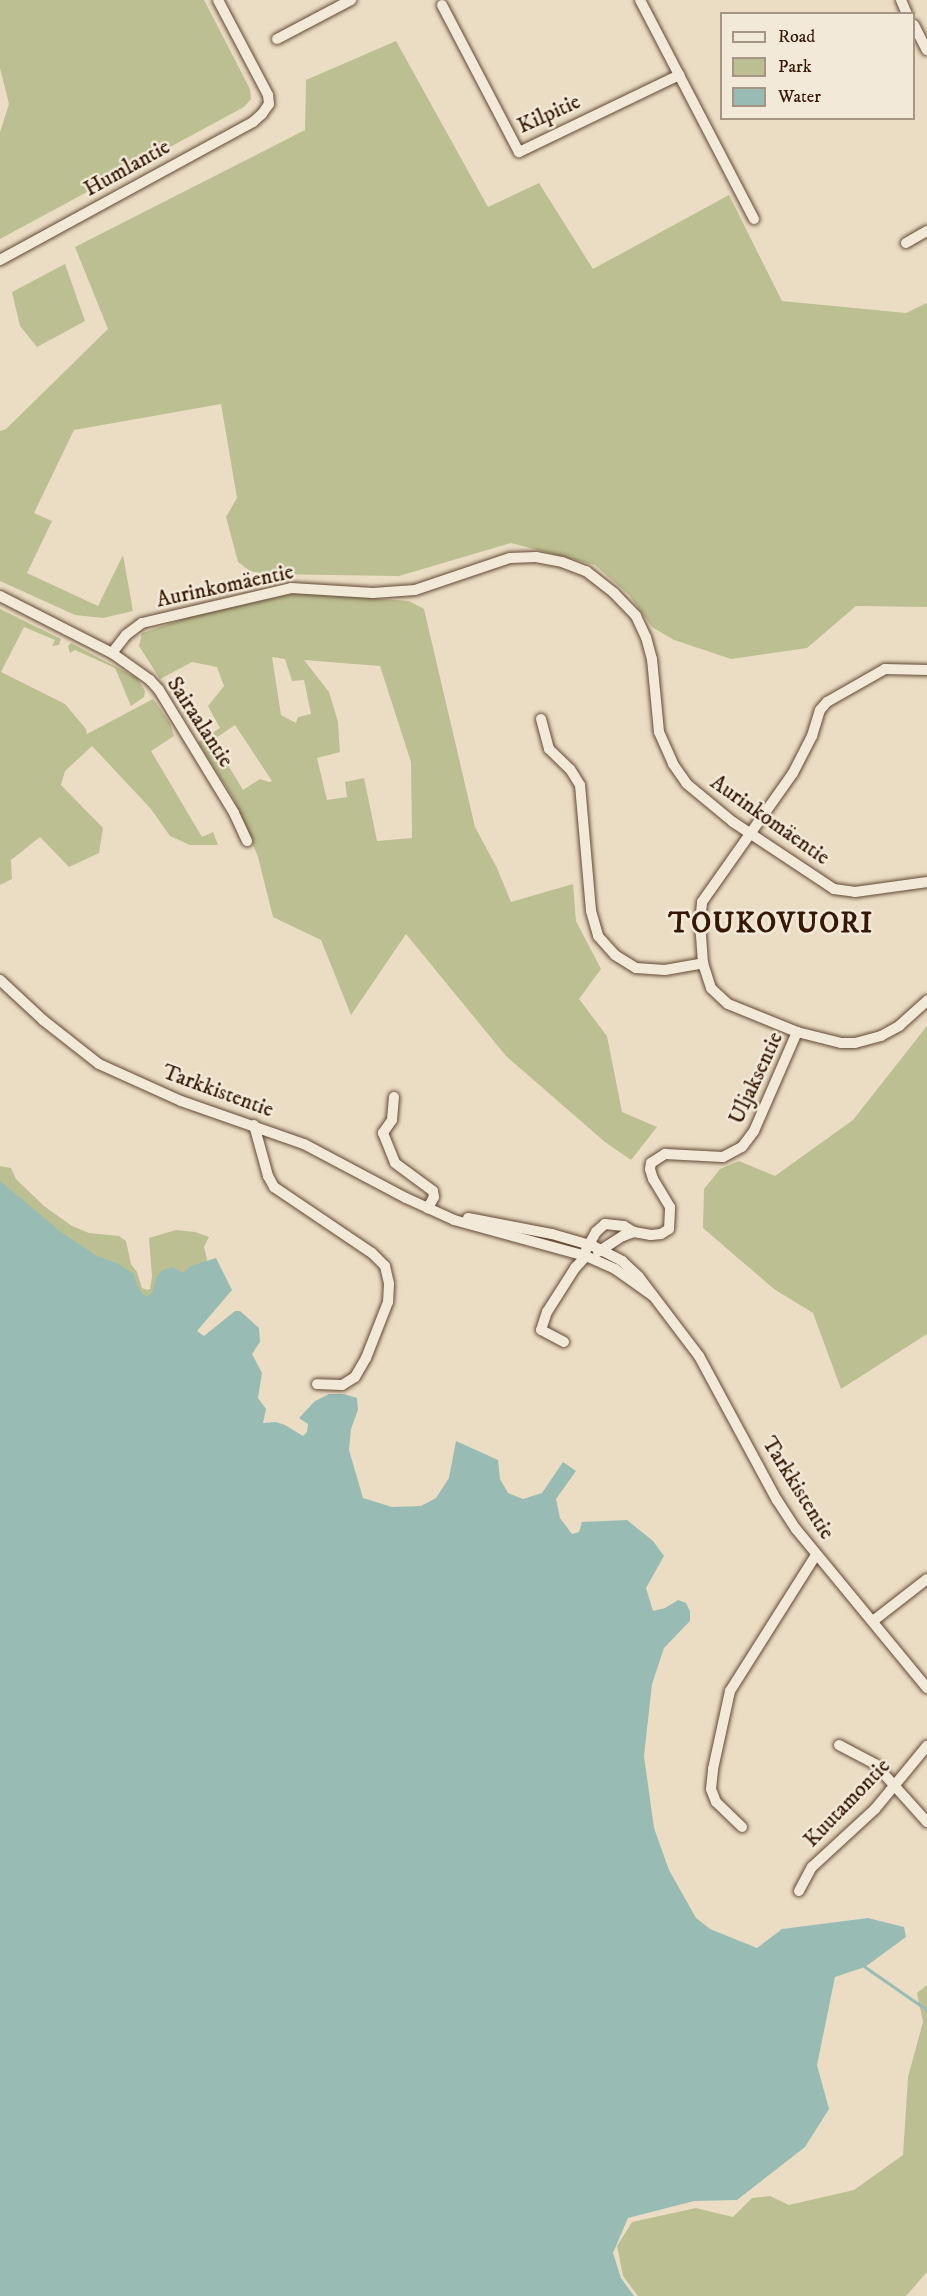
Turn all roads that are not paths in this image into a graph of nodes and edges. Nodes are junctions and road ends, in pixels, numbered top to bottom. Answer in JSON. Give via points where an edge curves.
{"nodes":[{"id":1,"x":218,"y":0,"type":"edge"},
{"id":2,"x":351,"y":0,"type":"edge"},
{"id":3,"x":639,"y":0,"type":"edge"},
{"id":4,"x":444,"y":2,"type":"edge"},
{"id":5,"x":915,"y":30,"type":"edge"},
{"id":6,"x":277,"y":39,"type":"dead end"},
{"id":7,"x":927,"y":50,"type":"edge"},
{"id":8,"x":679,"y":75,"type":"junction"},
{"id":9,"x":754,"y":219,"type":"dead end"},
{"id":10,"x":927,"y":231,"type":"edge"},
{"id":11,"x":906,"y":243,"type":"dead end"},
{"id":12,"x":0,"y":261,"type":"edge"},
{"id":13,"x":0,"y":596,"type":"edge"},
{"id":14,"x":112,"y":653,"type":"junction"},
{"id":15,"x":927,"y":670,"type":"edge"},
{"id":16,"x":541,"y":718,"type":"dead end"},
{"id":17,"x":751,"y":833,"type":"junction"},
{"id":18,"x":247,"y":841,"type":"dead end"},
{"id":19,"x":927,"y":882,"type":"edge"},
{"id":20,"x":703,"y":963,"type":"junction"},
{"id":21,"x":0,"y":980,"type":"edge"},
{"id":22,"x":927,"y":1001,"type":"edge"},
{"id":23,"x":797,"y":1032,"type":"junction"},
{"id":24,"x":394,"y":1096,"type":"dead end"},
{"id":25,"x":254,"y":1125,"type":"junction"},
{"id":26,"x":428,"y":1208,"type":"junction"},
{"id":27,"x":634,"y":1232,"type":"junction"},
{"id":28,"x":586,"y":1250,"type":"junction"},
{"id":29,"x":604,"y":1251,"type":"junction"},
{"id":30,"x":653,"y":1296,"type":"junction"},
{"id":31,"x":564,"y":1342,"type":"dead end"},
{"id":32,"x":317,"y":1384,"type":"dead end"},
{"id":33,"x":816,"y":1555,"type":"junction"},
{"id":34,"x":927,"y":1579,"type":"edge"},
{"id":35,"x":873,"y":1620,"type":"junction"},
{"id":36,"x":927,"y":1689,"type":"edge"},
{"id":37,"x":839,"y":1745,"type":"dead end"},
{"id":38,"x":927,"y":1746,"type":"edge"},
{"id":39,"x":895,"y":1784,"type":"junction"},
{"id":40,"x":927,"y":1822,"type":"edge"},
{"id":41,"x":742,"y":1827,"type":"dead end"},
{"id":42,"x":799,"y":1891,"type":"dead end"}],
"edges":[{"from":1,"to":12,"type":"street","name":"Humlantie","via":[[268,95],[268,104],[253,122]]},
{"from":2,"to":6,"type":"street"},
{"from":3,"to":8,"type":"street"},
{"from":4,"to":8,"type":"street","name":"Kilpitie","via":[[519,152]]},
{"from":5,"to":7,"type":"street"},
{"from":8,"to":9,"type":"street"},
{"from":10,"to":11,"type":"street"},
{"from":13,"to":14,"type":"street","name":"Sairaalantie"},
{"from":14,"to":17,"type":"street","name":"Aurinkomäentie","via":[[141,623],[291,588],[373,593],[416,590],[510,558],[562,562],[586,571],[636,616],[652,659],[659,732],[673,764],[687,784]]},
{"from":14,"to":18,"type":"street","name":"Sairaalantie","via":[[140,670],[159,690]]},
{"from":15,"to":17,"type":"street","via":[[885,669],[827,702],[793,774]]},
{"from":16,"to":20,"type":"street","via":[[549,748],[580,785],[591,911],[598,936],[615,955],[636,968],[665,969]]},
{"from":17,"to":19,"type":"street","name":"Aurinkomäentie","via":[[834,889],[855,892]]},
{"from":17,"to":20,"type":"street","via":[[702,902]]},
{"from":20,"to":23,"type":"street","via":[[711,988],[728,1004]]},
{"from":21,"to":25,"type":"street","name":"Tarkkistentie","via":[[99,1064],[181,1101]]},
{"from":22,"to":23,"type":"street","name":"Uljaksentie","via":[[899,1026],[855,1043]]},
{"from":23,"to":27,"type":"street","name":"Uljaksentie","via":[[749,1140],[723,1157],[657,1157],[650,1169],[670,1208],[671,1224],[661,1234]]},
{"from":24,"to":26,"type":"street","via":[[392,1120],[383,1133],[395,1162],[433,1191]]},
{"from":25,"to":26,"type":"street","name":"Tarkkistentie","via":[[304,1144]]},
{"from":25,"to":32,"type":"street","via":[[274,1187],[372,1253],[385,1266],[388,1302],[366,1358],[355,1377],[342,1385]]},
{"from":26,"to":28,"type":"street","name":"Tarkkistentie","via":[[520,1227]]},
{"from":27,"to":28,"type":"street","name":"Uljaksentie","via":[[624,1226],[605,1224]]},
{"from":27,"to":29,"type":"street"},
{"from":28,"to":29,"type":"street"},
{"from":28,"to":30,"type":"street","name":"Tarkkistentie"},
{"from":28,"to":31,"type":"street","via":[[547,1312],[541,1330]]},
{"from":29,"to":30,"type":"street","name":"Tarkkistentie","via":[[630,1269]]},
{"from":30,"to":33,"type":"street","name":"Tarkkistentie","via":[[699,1356],[777,1500]]},
{"from":33,"to":35,"type":"street","name":"Tarkkistentie"},
{"from":33,"to":41,"type":"street","via":[[730,1691],[711,1789],[716,1802]]},
{"from":34,"to":35,"type":"street"},
{"from":35,"to":36,"type":"street","name":"Tarkkistentie"},
{"from":37,"to":39,"type":"street","via":[[875,1764]]},
{"from":38,"to":39,"type":"street","name":"Kuutamontie"},
{"from":39,"to":40,"type":"street"},
{"from":39,"to":42,"type":"street","name":"Kuutamontie","via":[[875,1809],[812,1867]]}]}
